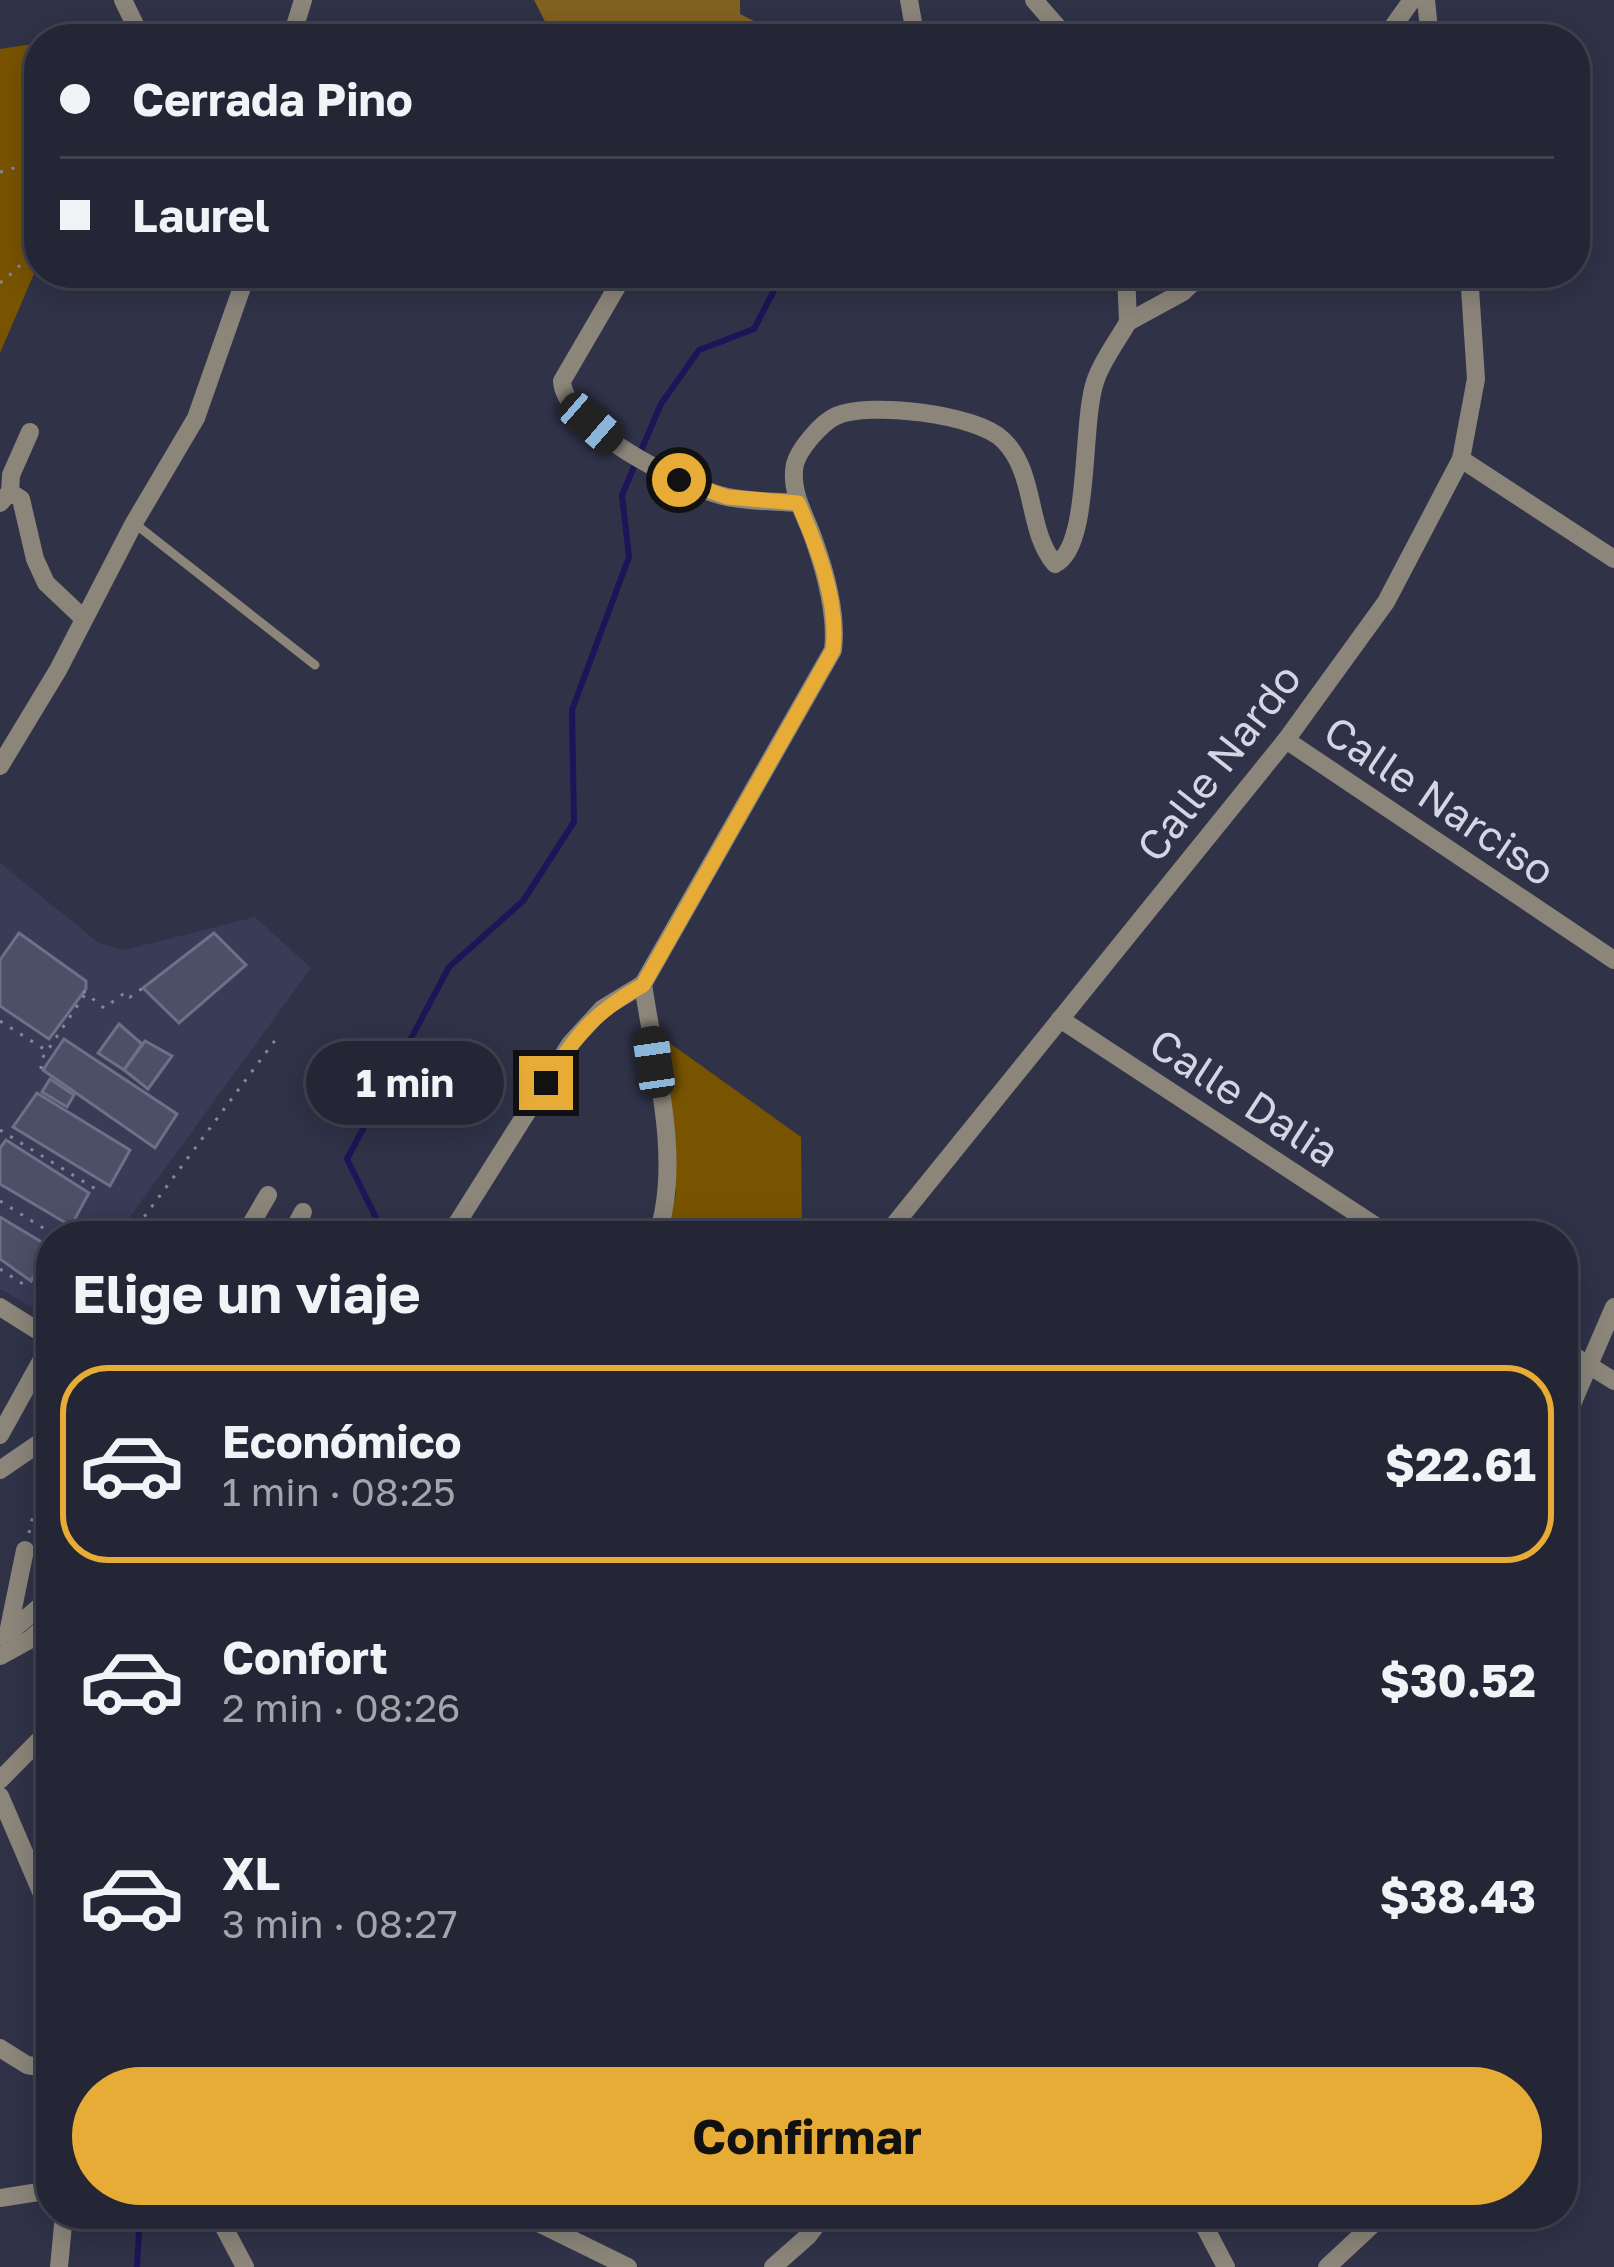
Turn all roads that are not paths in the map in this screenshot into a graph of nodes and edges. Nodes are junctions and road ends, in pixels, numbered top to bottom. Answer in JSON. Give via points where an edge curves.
{"nodes":[{"id":1,"x":1034,"y":0,"type":"edge"},
{"id":2,"x":1055,"y":24,"type":"edge"},
{"id":3,"x":242,"y":288,"type":"edge"},
{"id":4,"x":616,"y":288,"type":"edge"},
{"id":5,"x":1127,"y":288,"type":"edge"},
{"id":6,"x":1187,"y":288,"type":"edge"},
{"id":7,"x":1470,"y":288,"type":"edge"},
{"id":8,"x":1128,"y":322,"type":"junction"},
{"id":9,"x":30,"y":432,"type":"dead end"},
{"id":10,"x":1461,"y":459,"type":"junction"},
{"id":11,"x":5,"y":497,"type":"edge"},
{"id":12,"x":798,"y":503,"type":"junction"},
{"id":13,"x":134,"y":523,"type":"junction"},
{"id":14,"x":1614,"y":559,"type":"edge"},
{"id":15,"x":83,"y":618,"type":"junction"},
{"id":16,"x":315,"y":665,"type":"dead end"},
{"id":17,"x":1286,"y":740,"type":"junction"},
{"id":18,"x":0,"y":766,"type":"edge"},
{"id":19,"x":1614,"y":960,"type":"edge"},
{"id":20,"x":643,"y":985,"type":"junction"},
{"id":21,"x":1060,"y":1019,"type":"junction"},
{"id":22,"x":268,"y":1195,"type":"dead end"},
{"id":23,"x":303,"y":1212,"type":"dead end"},
{"id":24,"x":253,"y":1221,"type":"edge"},
{"id":25,"x":298,"y":1221,"type":"edge"},
{"id":26,"x":458,"y":1221,"type":"edge"},
{"id":27,"x":660,"y":1221,"type":"edge"},
{"id":28,"x":897,"y":1221,"type":"edge"},
{"id":29,"x":1368,"y":1221,"type":"edge"},
{"id":30,"x":0,"y":1307,"type":"edge"},
{"id":31,"x":1614,"y":1307,"type":"edge"},
{"id":32,"x":36,"y":1331,"type":"edge"},
{"id":33,"x":1578,"y":1359,"type":"edge"},
{"id":34,"x":1588,"y":1365,"type":"junction"},
{"id":35,"x":36,"y":1369,"type":"edge"},
{"id":36,"x":1614,"y":1382,"type":"edge"},
{"id":37,"x":1578,"y":1389,"type":"edge"},
{"id":38,"x":0,"y":1436,"type":"edge"},
{"id":39,"x":36,"y":1446,"type":"edge"},
{"id":40,"x":0,"y":1469,"type":"edge"},
{"id":41,"x":25,"y":1550,"type":"road end"},
{"id":42,"x":36,"y":1609,"type":"edge"},
{"id":43,"x":36,"y":1634,"type":"edge"},
{"id":44,"x":4,"y":1636,"type":"edge"},
{"id":45,"x":0,"y":1656,"type":"edge"},
{"id":46,"x":36,"y":1743,"type":"edge"},
{"id":47,"x":0,"y":1780,"type":"edge"},
{"id":48,"x":0,"y":1796,"type":"edge"},
{"id":49,"x":36,"y":1880,"type":"edge"},
{"id":50,"x":0,"y":2048,"type":"edge"},
{"id":51,"x":36,"y":2066,"type":"edge"},
{"id":52,"x":36,"y":2192,"type":"edge"},
{"id":53,"x":0,"y":2198,"type":"edge"},
{"id":54,"x":63,"y":2229,"type":"edge"},
{"id":55,"x":225,"y":2229,"type":"edge"},
{"id":56,"x":551,"y":2229,"type":"edge"},
{"id":57,"x":813,"y":2229,"type":"edge"},
{"id":58,"x":1206,"y":2229,"type":"edge"},
{"id":59,"x":1368,"y":2229,"type":"edge"},
{"id":60,"x":1224,"y":2262,"type":"edge"},
{"id":61,"x":59,"y":2267,"type":"edge"},
{"id":62,"x":245,"y":2267,"type":"edge"},
{"id":63,"x":628,"y":2267,"type":"edge"},
{"id":64,"x":772,"y":2267,"type":"edge"},
{"id":65,"x":1248,"y":2267,"type":"edge"},
{"id":66,"x":1327,"y":2267,"type":"edge"}],
"edges":[{"from":1,"to":2,"type":"street"},
{"from":3,"to":13,"type":"street","via":[[196,418]]},
{"from":4,"to":12,"type":"street","via":[[562,381],[570,405],[679,480],[727,497]]},
{"from":5,"to":8,"type":"street"},
{"from":6,"to":8,"type":"street"},
{"from":7,"to":10,"type":"street","name":"Calle Nardo","via":[[1476,379]]},
{"from":8,"to":12,"type":"street","via":[[1096,380],[1078,527],[1062,562],[1045,550],[1023,470],[1005,442],[944,415],[836,416],[795,464]]},
{"from":9,"to":11,"type":"street"},
{"from":10,"to":14,"type":"street"},
{"from":10,"to":17,"type":"street","name":"Calle Nardo","via":[[1386,602]]},
{"from":11,"to":15,"type":"street","via":[[21,499],[46,583]]},
{"from":12,"to":20,"type":"street","via":[[815,543],[833,650]]},
{"from":13,"to":15,"type":"street"},
{"from":13,"to":16,"type":"lane"},
{"from":15,"to":18,"type":"street"},
{"from":17,"to":19,"type":"street","name":"Calle Narciso"},
{"from":17,"to":21,"type":"street","name":"Calle Nardo"},
{"from":20,"to":26,"type":"street","via":[[602,1009],[570,1044]]},
{"from":20,"to":27,"type":"street","via":[[666,1137]]},
{"from":21,"to":28,"type":"street","name":"Calle Nardo"},
{"from":21,"to":29,"type":"street","name":"Calle Dalia"},
{"from":22,"to":24,"type":"street"},
{"from":23,"to":25,"type":"street"},
{"from":30,"to":32,"type":"street"},
{"from":31,"to":34,"type":"street"},
{"from":33,"to":34,"type":"street"},
{"from":34,"to":36,"type":"street"},
{"from":34,"to":37,"type":"street"},
{"from":35,"to":38,"type":"street"},
{"from":39,"to":40,"type":"street"},
{"from":41,"to":44,"type":"street"},
{"from":42,"to":44,"type":"street"},
{"from":43,"to":45,"type":"street"},
{"from":46,"to":47,"type":"street"},
{"from":48,"to":49,"type":"street"},
{"from":50,"to":51,"type":"street"},
{"from":52,"to":53,"type":"street"},
{"from":54,"to":61,"type":"street"},
{"from":55,"to":62,"type":"street"},
{"from":56,"to":63,"type":"street"},
{"from":57,"to":64,"type":"street"},
{"from":58,"to":60,"type":"street"},
{"from":59,"to":66,"type":"street"},
{"from":60,"to":65,"type":"street"}]}
